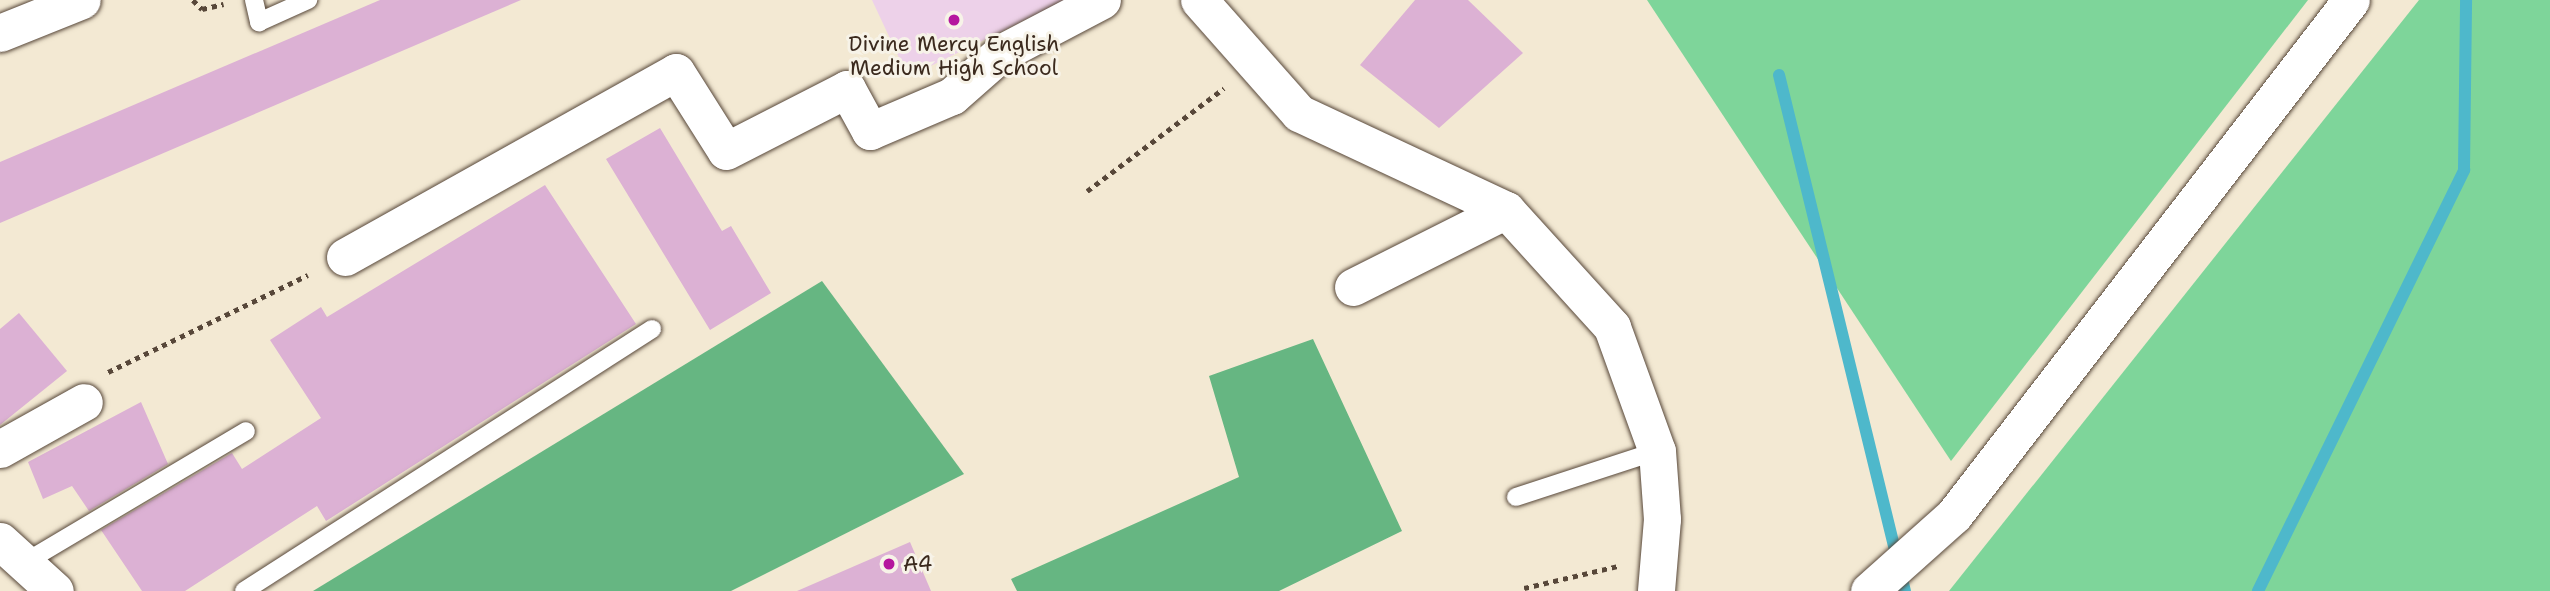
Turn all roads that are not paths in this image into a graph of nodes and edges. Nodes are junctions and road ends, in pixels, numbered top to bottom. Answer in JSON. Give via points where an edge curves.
{"nodes":[{"id":1,"x":82,"y":0,"type":"edge"},
{"id":2,"x":254,"y":0,"type":"edge"},
{"id":3,"x":308,"y":0,"type":"edge"},
{"id":4,"x":1102,"y":0,"type":"edge"},
{"id":5,"x":1199,"y":0,"type":"edge"},
{"id":6,"x":2351,"y":0,"type":"edge"},
{"id":7,"x":0,"y":33,"type":"edge"},
{"id":8,"x":1506,"y":210,"type":"junction"},
{"id":9,"x":345,"y":257,"type":"road end"},
{"id":10,"x":1353,"y":287,"type":"dead end"},
{"id":11,"x":653,"y":328,"type":"dead end"},
{"id":12,"x":84,"y":402,"type":"road end"},
{"id":13,"x":246,"y":431,"type":"dead end"},
{"id":14,"x":0,"y":449,"type":"edge"},
{"id":15,"x":1657,"y":451,"type":"junction"},
{"id":16,"x":1516,"y":497,"type":"dead end"},
{"id":17,"x":8,"y":563,"type":"edge"},
{"id":18,"x":1658,"y":574,"type":"edge"},
{"id":19,"x":55,"y":591,"type":"edge"},
{"id":20,"x":244,"y":591,"type":"edge"},
{"id":21,"x":1869,"y":591,"type":"edge"}],
"edges":[{"from":1,"to":7,"type":"street"},
{"from":2,"to":3,"type":"lane","via":[[259,22]]},
{"from":4,"to":9,"type":"street","via":[[1001,53],[952,96],[870,131],[847,89],[726,151],[676,72]]},
{"from":5,"to":8,"type":"street","via":[[1299,113]]},
{"from":6,"to":21,"type":"street","via":[[1954,515]]},
{"from":8,"to":10,"type":"street"},
{"from":8,"to":15,"type":"street","via":[[1612,327]]},
{"from":11,"to":20,"type":"lane"},
{"from":12,"to":14,"type":"street"},
{"from":13,"to":17,"type":"lane"},
{"from":15,"to":16,"type":"lane"},
{"from":15,"to":18,"type":"street"},
{"from":17,"to":19,"type":"street"}]}
